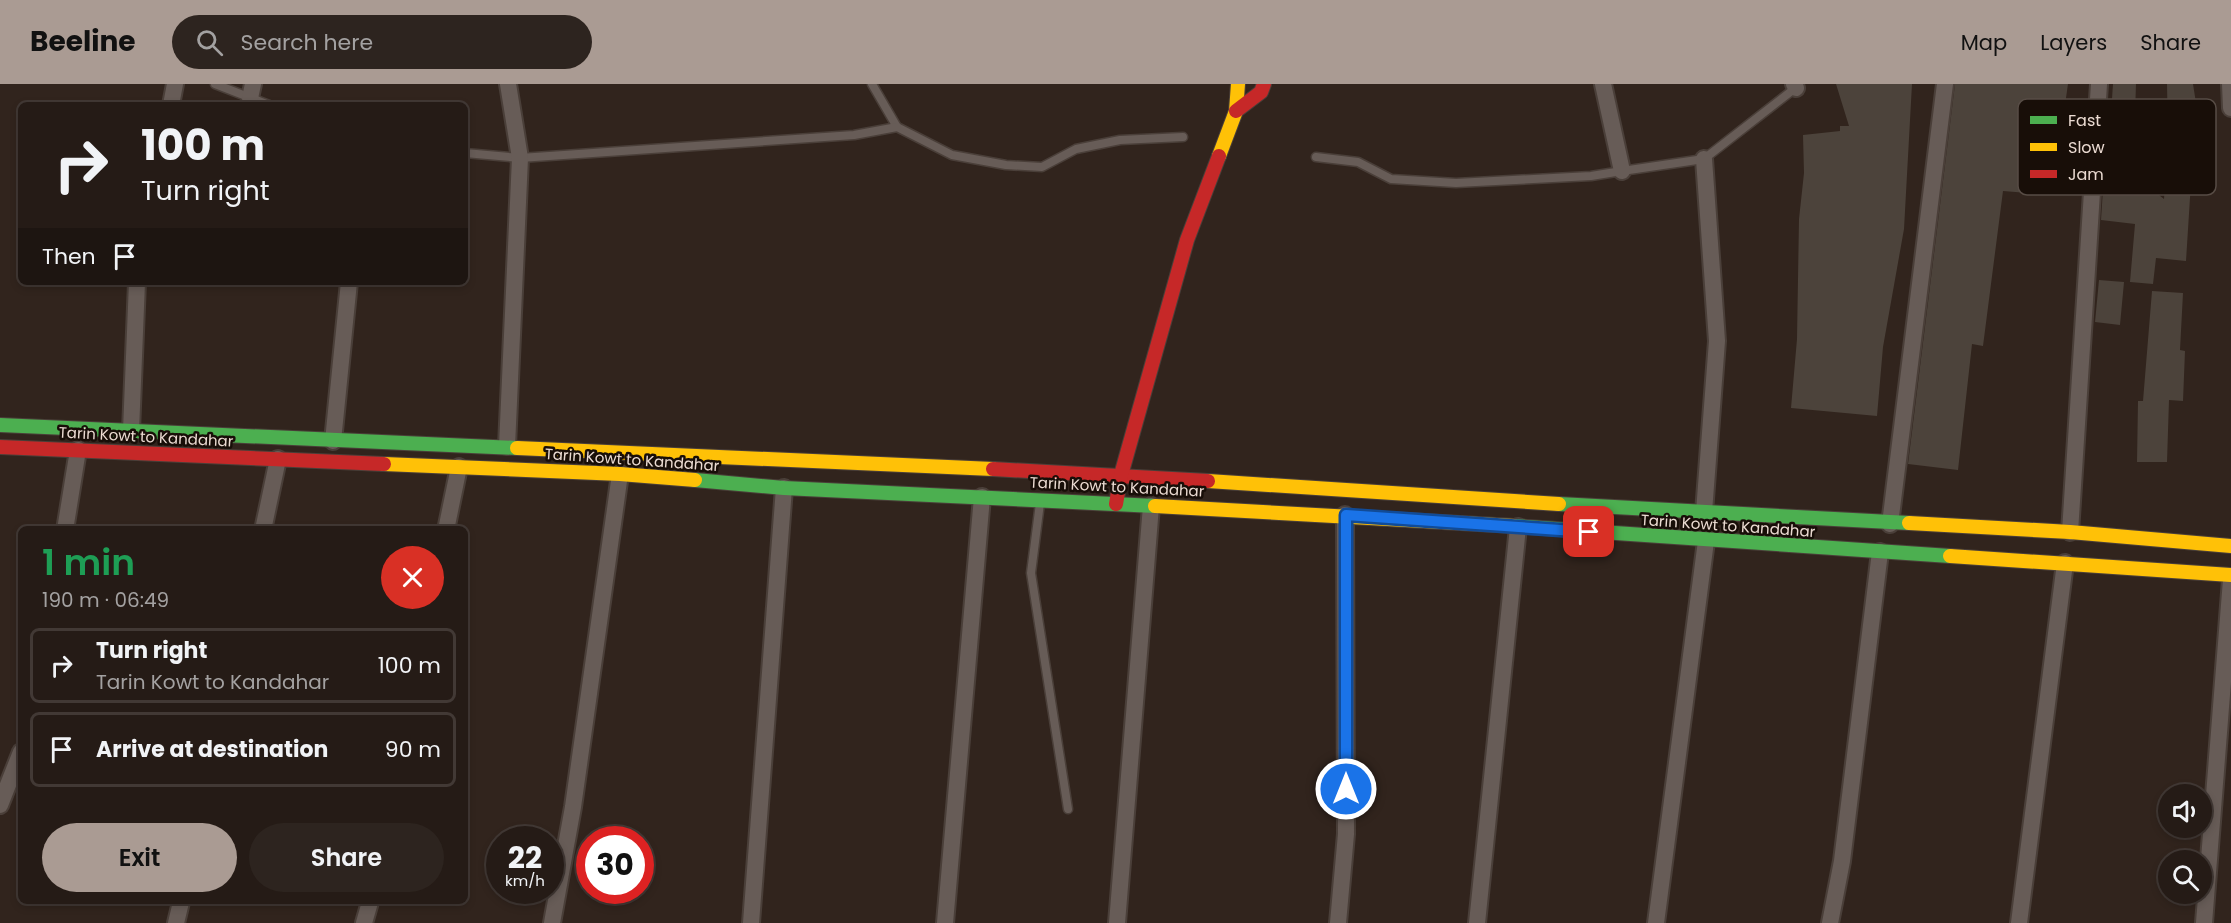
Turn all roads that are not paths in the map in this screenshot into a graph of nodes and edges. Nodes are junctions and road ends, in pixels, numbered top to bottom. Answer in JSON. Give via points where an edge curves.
{"nodes":[{"id":1,"x":175,"y":84,"type":"edge"},
{"id":2,"x":215,"y":84,"type":"edge"},
{"id":3,"x":508,"y":84,"type":"edge"},
{"id":4,"x":872,"y":84,"type":"edge"},
{"id":5,"x":1238,"y":84,"type":"edge"},
{"id":6,"x":1264,"y":84,"type":"edge"},
{"id":7,"x":1604,"y":84,"type":"edge"},
{"id":8,"x":1945,"y":84,"type":"edge"},
{"id":9,"x":2098,"y":84,"type":"edge"},
{"id":10,"x":2230,"y":84,"type":"edge"},
{"id":11,"x":1797,"y":85,"type":"edge"},
{"id":12,"x":252,"y":91,"type":"edge"},
{"id":13,"x":2097,"y":99,"type":"edge"},
{"id":14,"x":172,"y":102,"type":"edge"},
{"id":15,"x":265,"y":102,"type":"edge"},
{"id":16,"x":2231,"y":108,"type":"edge"},
{"id":17,"x":1236,"y":111,"type":"junction"},
{"id":18,"x":897,"y":127,"type":"junction"},
{"id":19,"x":1183,"y":137,"type":"dead end"},
{"id":20,"x":468,"y":153,"type":"edge"},
{"id":21,"x":1316,"y":157,"type":"dead end"},
{"id":22,"x":520,"y":158,"type":"junction"},
{"id":23,"x":1704,"y":159,"type":"junction"},
{"id":24,"x":1622,"y":171,"type":"junction"},
{"id":25,"x":2091,"y":195,"type":"edge"},
{"id":26,"x":136,"y":285,"type":"edge"},
{"id":27,"x":349,"y":285,"type":"edge"},
{"id":28,"x":0,"y":425,"type":"edge"},
{"id":29,"x":33,"y":426,"type":"junction"},
{"id":30,"x":131,"y":430,"type":"junction"},
{"id":31,"x":333,"y":441,"type":"junction"},
{"id":32,"x":507,"y":446,"type":"junction"},
{"id":33,"x":0,"y":447,"type":"edge"},
{"id":34,"x":32,"y":448,"type":"junction"},
{"id":35,"x":78,"y":450,"type":"junction"},
{"id":36,"x":278,"y":459,"type":"junction"},
{"id":37,"x":459,"y":467,"type":"junction"},
{"id":38,"x":620,"y":474,"type":"junction"},
{"id":39,"x":1121,"y":475,"type":"junction"},
{"id":40,"x":784,"y":488,"type":"junction"},
{"id":41,"x":982,"y":497,"type":"junction"},
{"id":42,"x":1040,"y":500,"type":"junction"},
{"id":43,"x":1482,"y":500,"type":"junction"},
{"id":44,"x":1116,"y":504,"type":"junction"},
{"id":45,"x":1151,"y":506,"type":"junction"},
{"id":46,"x":1704,"y":512,"type":"junction"},
{"id":47,"x":1346,"y":515,"type":"junction"},
{"id":48,"x":1480,"y":524,"type":"junction"},
{"id":49,"x":1890,"y":524,"type":"junction"},
{"id":50,"x":67,"y":526,"type":"edge"},
{"id":51,"x":264,"y":526,"type":"edge"},
{"id":52,"x":447,"y":526,"type":"edge"},
{"id":53,"x":1518,"y":527,"type":"junction"},
{"id":54,"x":2070,"y":532,"type":"junction"},
{"id":55,"x":1706,"y":541,"type":"junction"},
{"id":56,"x":2231,"y":546,"type":"edge"},
{"id":57,"x":1880,"y":552,"type":"junction"},
{"id":58,"x":2065,"y":563,"type":"junction"},
{"id":59,"x":2231,"y":575,"type":"edge"},
{"id":60,"x":2231,"y":580,"type":"edge"},
{"id":61,"x":18,"y":760,"type":"edge"},
{"id":62,"x":0,"y":805,"type":"edge"},
{"id":63,"x":1068,"y":809,"type":"dead end"},
{"id":64,"x":181,"y":904,"type":"edge"},
{"id":65,"x":369,"y":904,"type":"edge"},
{"id":66,"x":176,"y":923,"type":"edge"},
{"id":67,"x":364,"y":923,"type":"edge"},
{"id":68,"x":552,"y":923,"type":"edge"},
{"id":69,"x":751,"y":923,"type":"edge"},
{"id":70,"x":945,"y":923,"type":"edge"},
{"id":71,"x":1117,"y":923,"type":"edge"},
{"id":72,"x":1338,"y":923,"type":"edge"},
{"id":73,"x":1477,"y":923,"type":"edge"},
{"id":74,"x":1656,"y":923,"type":"edge"},
{"id":75,"x":1830,"y":923,"type":"edge"},
{"id":76,"x":2019,"y":923,"type":"edge"},
{"id":77,"x":2204,"y":923,"type":"edge"}],
"edges":[{"from":1,"to":14,"type":"street"},
{"from":2,"to":12,"type":"lane"},
{"from":3,"to":22,"type":"street"},
{"from":4,"to":18,"type":"lane"},
{"from":5,"to":17,"type":"main road"},
{"from":6,"to":17,"type":"main road","via":[[1261,92]]},
{"from":7,"to":24,"type":"street"},
{"from":8,"to":49,"type":"street"},
{"from":9,"to":13,"type":"street"},
{"from":10,"to":16,"type":"street"},
{"from":11,"to":23,"type":"lane"},
{"from":12,"to":15,"type":"lane"},
{"from":17,"to":39,"type":"main road","via":[[1187,240]]},
{"from":18,"to":19,"type":"lane","via":[[952,155],[1042,167],[1076,149],[1120,140]]},
{"from":18,"to":22,"type":"lane","via":[[854,135]]},
{"from":20,"to":22,"type":"lane"},
{"from":21,"to":24,"type":"lane","via":[[1358,162],[1391,179],[1456,183]]},
{"from":22,"to":32,"type":"street"},
{"from":23,"to":24,"type":"lane"},
{"from":23,"to":46,"type":"street","via":[[1717,342]]},
{"from":25,"to":54,"type":"street"},
{"from":26,"to":30,"type":"street"},
{"from":27,"to":31,"type":"street"},
{"from":28,"to":29,"type":"main road","name":"Tarin Kowt to Kandahar"},
{"from":29,"to":30,"type":"main road","name":"Tarin Kowt to Kandahar"},
{"from":29,"to":34,"type":"main road"},
{"from":30,"to":31,"type":"main road","name":"Tarin Kowt to Kandahar"},
{"from":31,"to":32,"type":"main road","name":"Tarin Kowt to Kandahar"},
{"from":32,"to":39,"type":"main road","name":"Tarin Kowt to Kandahar"},
{"from":33,"to":34,"type":"main road","name":"Tarin Kowt to Kandahar"},
{"from":34,"to":35,"type":"main road","name":"Tarin Kowt to Kandahar"},
{"from":35,"to":36,"type":"main road","name":"Tarin Kowt to Kandahar"},
{"from":35,"to":50,"type":"street"},
{"from":36,"to":37,"type":"main road","name":"Tarin Kowt to Kandahar"},
{"from":36,"to":51,"type":"street"},
{"from":37,"to":38,"type":"main road","name":"Tarin Kowt to Kandahar"},
{"from":37,"to":52,"type":"street"},
{"from":38,"to":40,"type":"main road","name":"Tarin Kowt to Kandahar"},
{"from":38,"to":68,"type":"street","via":[[573,807]]},
{"from":39,"to":43,"type":"main road","name":"Tarin Kowt to Kandahar"},
{"from":39,"to":44,"type":"main road"},
{"from":40,"to":41,"type":"main road","name":"Tarin Kowt to Kandahar"},
{"from":40,"to":69,"type":"street"},
{"from":41,"to":42,"type":"main road","name":"Tarin Kowt to Kandahar"},
{"from":41,"to":70,"type":"street"},
{"from":42,"to":44,"type":"main road","name":"Tarin Kowt to Kandahar"},
{"from":42,"to":63,"type":"lane","via":[[1031,573]]},
{"from":43,"to":46,"type":"main road","name":"Tarin Kowt to Kandahar"},
{"from":43,"to":48,"type":"main road"},
{"from":44,"to":45,"type":"main road","name":"Tarin Kowt to Kandahar"},
{"from":45,"to":47,"type":"main road","name":"Tarin Kowt to Kandahar"},
{"from":45,"to":71,"type":"street"},
{"from":46,"to":49,"type":"main road","name":"Tarin Kowt to Kandahar"},
{"from":47,"to":48,"type":"main road","name":"Tarin Kowt to Kandahar"},
{"from":47,"to":72,"type":"street","via":[[1346,834]]},
{"from":48,"to":53,"type":"main road","name":"Tarin Kowt to Kandahar"},
{"from":49,"to":54,"type":"main road","name":"Tarin Kowt to Kandahar"},
{"from":53,"to":55,"type":"main road","name":"Tarin Kowt to Kandahar"},
{"from":53,"to":73,"type":"street"},
{"from":54,"to":56,"type":"main road","name":"Tarin Kowt to Kandahar"},
{"from":55,"to":57,"type":"main road","name":"Tarin Kowt to Kandahar"},
{"from":55,"to":74,"type":"street"},
{"from":57,"to":58,"type":"main road","name":"Tarin Kowt to Kandahar"},
{"from":57,"to":75,"type":"street","via":[[1842,861]]},
{"from":58,"to":59,"type":"main road","name":"Tarin Kowt to Kandahar"},
{"from":58,"to":76,"type":"street"},
{"from":60,"to":77,"type":"street"},
{"from":61,"to":62,"type":"street"},
{"from":64,"to":66,"type":"street"},
{"from":65,"to":67,"type":"street"}]}
